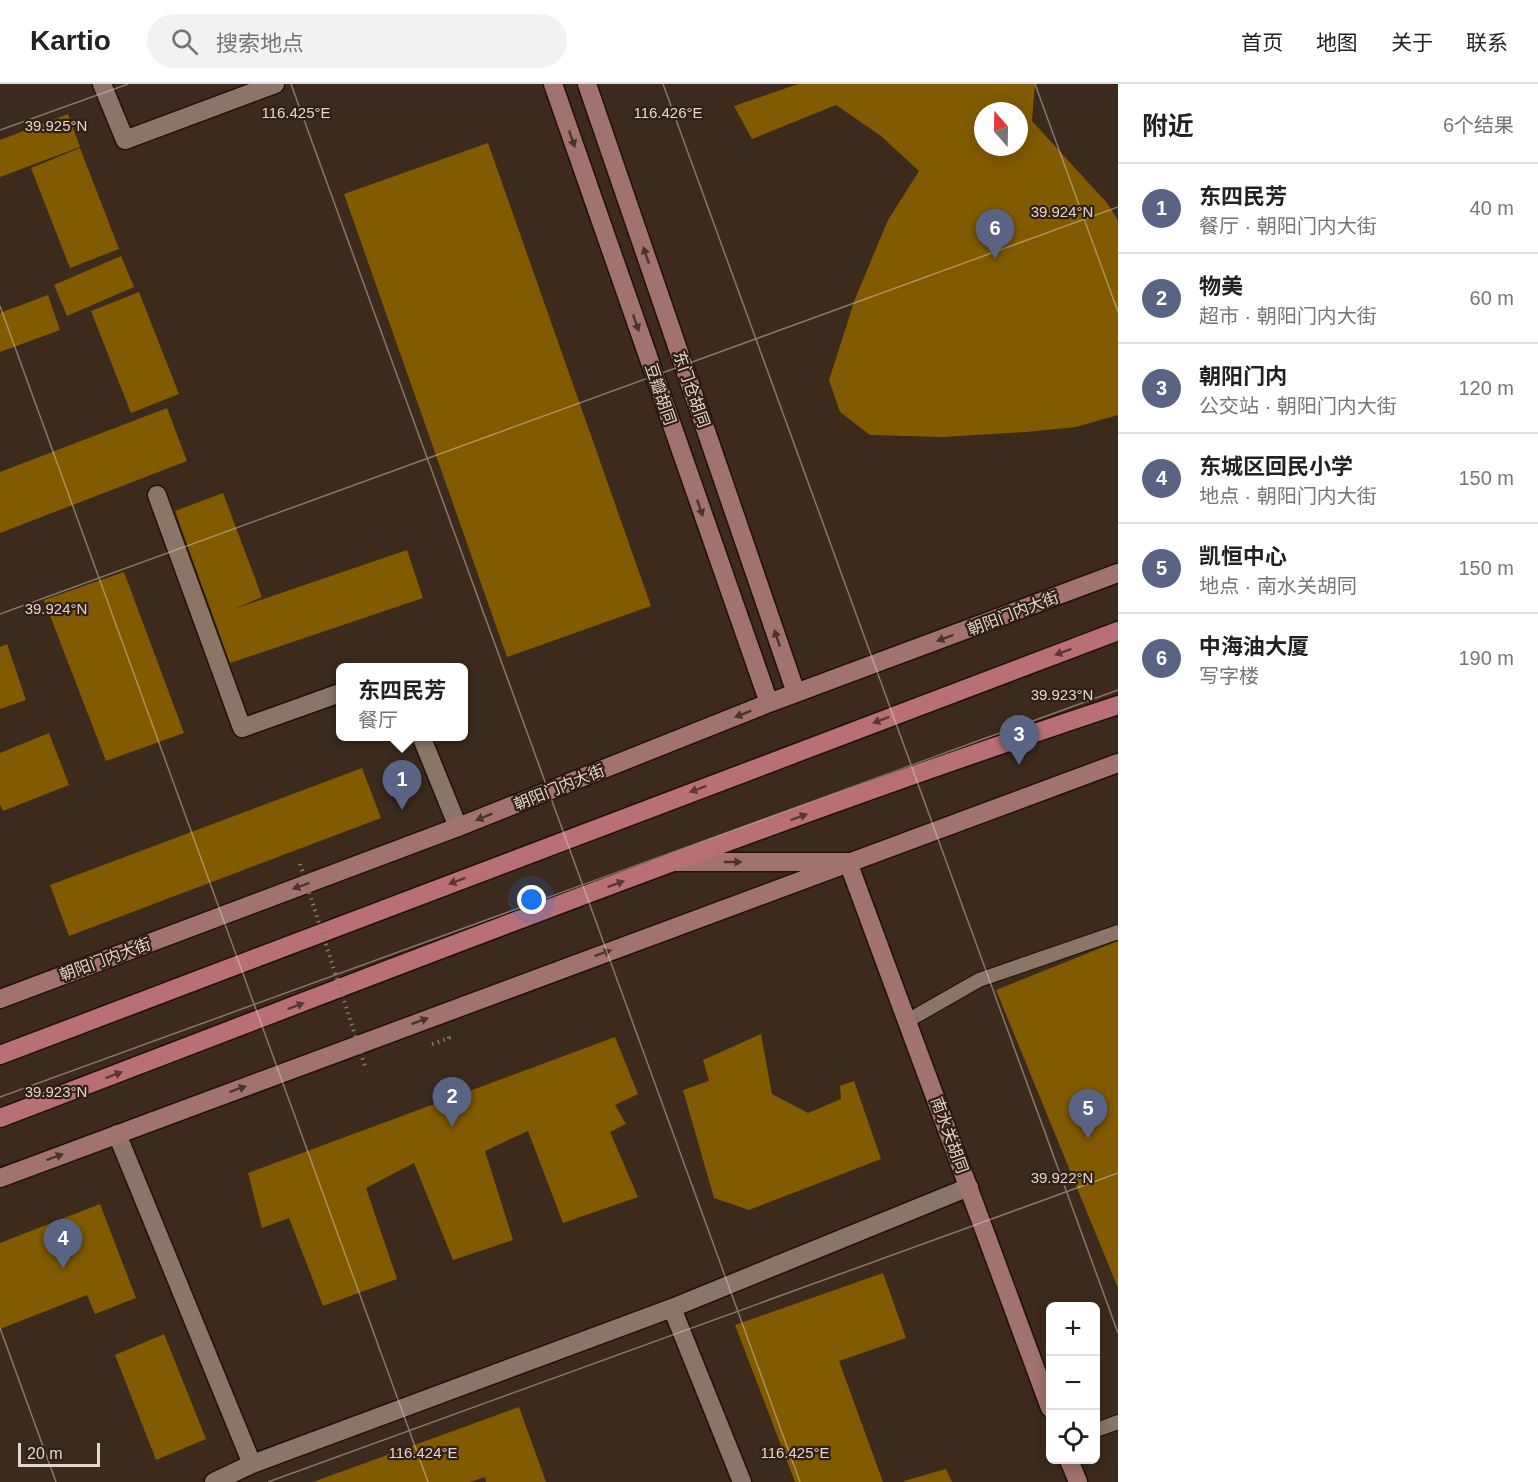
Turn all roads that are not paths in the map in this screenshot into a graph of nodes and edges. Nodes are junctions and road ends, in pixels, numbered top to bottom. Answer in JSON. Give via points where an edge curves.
{"nodes":[{"id":1,"x":102,"y":84,"type":"edge"},
{"id":2,"x":275,"y":84,"type":"edge"},
{"id":3,"x":553,"y":84,"type":"edge"},
{"id":4,"x":587,"y":84,"type":"edge"},
{"id":5,"x":157,"y":495,"type":"dead end"},
{"id":6,"x":1118,"y":573,"type":"edge"},
{"id":7,"x":1118,"y":631,"type":"edge"},
{"id":8,"x":796,"y":693,"type":"junction"},
{"id":9,"x":336,"y":694,"type":"edge"},
{"id":10,"x":769,"y":703,"type":"junction"},
{"id":11,"x":1118,"y":705,"type":"edge"},
{"id":12,"x":423,"y":741,"type":"edge"},
{"id":13,"x":1118,"y":763,"type":"edge"},
{"id":14,"x":458,"y":827,"type":"junction"},
{"id":15,"x":674,"y":862,"type":"junction"},
{"id":16,"x":848,"y":862,"type":"junction"},
{"id":17,"x":1118,"y":932,"type":"edge"},
{"id":18,"x":0,"y":999,"type":"edge"},
{"id":19,"x":907,"y":1021,"type":"junction"},
{"id":20,"x":0,"y":1055,"type":"edge"},
{"id":21,"x":0,"y":1118,"type":"edge"},
{"id":22,"x":117,"y":1134,"type":"junction"},
{"id":23,"x":0,"y":1178,"type":"edge"},
{"id":24,"x":969,"y":1187,"type":"junction"},
{"id":25,"x":672,"y":1308,"type":"junction"},
{"id":26,"x":1046,"y":1397,"type":"edge"},
{"id":27,"x":1118,"y":1422,"type":"edge"},
{"id":28,"x":1100,"y":1428,"type":"edge"},
{"id":29,"x":252,"y":1464,"type":"junction"},
{"id":30,"x":1071,"y":1464,"type":"edge"},
{"id":31,"x":214,"y":1482,"type":"edge"},
{"id":32,"x":742,"y":1482,"type":"edge"},
{"id":33,"x":1078,"y":1482,"type":"edge"}],
"edges":[{"from":1,"to":2,"type":"street","via":[[125,140]]},
{"from":3,"to":10,"type":"street","name":"豆瓣胡同","one_way":true},
{"from":8,"to":4,"type":"street","name":"东门仓胡同","one_way":true},
{"from":5,"to":9,"type":"street","via":[[242,728]]},
{"from":6,"to":8,"type":"street","name":"朝阳门内大街","one_way":true},
{"from":7,"to":20,"type":"main road","one_way":true},
{"from":8,"to":10,"type":"street","name":"朝阳门内大街"},
{"from":10,"to":14,"type":"street","name":"朝阳门内大街","one_way":true},
{"from":15,"to":11,"type":"main road","one_way":true},
{"from":12,"to":14,"type":"street"},
{"from":13,"to":16,"type":"street"},
{"from":14,"to":18,"type":"street","name":"朝阳门内大街","one_way":true},
{"from":15,"to":16,"type":"street","one_way":true},
{"from":21,"to":15,"type":"main road","one_way":true},
{"from":16,"to":19,"type":"street","name":"南水关胡同"},
{"from":22,"to":16,"type":"street","one_way":true},
{"from":17,"to":19,"type":"lane","via":[[979,980]]},
{"from":19,"to":24,"type":"street","name":"南水关胡同"},
{"from":23,"to":22,"type":"street","one_way":true},
{"from":22,"to":29,"type":"street"},
{"from":24,"to":25,"type":"street"},
{"from":24,"to":26,"type":"street","name":"南水关胡同"},
{"from":25,"to":29,"type":"street"},
{"from":25,"to":32,"type":"street"},
{"from":27,"to":28,"type":"lane"},
{"from":29,"to":31,"type":"street"},
{"from":30,"to":33,"type":"street"}]}
